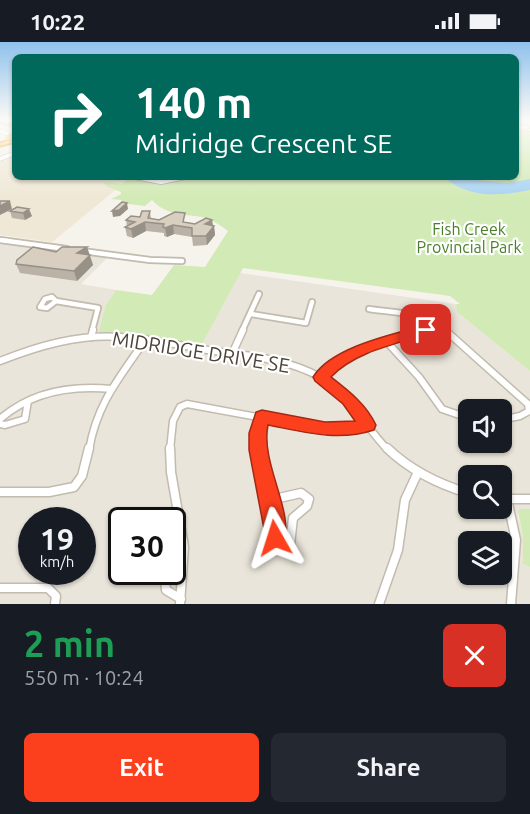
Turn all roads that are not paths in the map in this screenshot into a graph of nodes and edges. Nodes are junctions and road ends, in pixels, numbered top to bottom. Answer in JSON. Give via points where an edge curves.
{"nodes":[{"id":1,"x":151,"y":180,"type":"edge"},
{"id":2,"x":171,"y":180,"type":"edge"},
{"id":3,"x":0,"y":238,"type":"edge"},
{"id":4,"x":70,"y":249,"type":"edge"},
{"id":5,"x":80,"y":250,"type":"edge"},
{"id":6,"x":161,"y":260,"type":"junction"},
{"id":7,"x":182,"y":261,"type":"dead end"},
{"id":8,"x":259,"y":294,"type":"dead end"},
{"id":9,"x":56,"y":301,"type":"dead end"},
{"id":10,"x":312,"y":302,"type":"dead end"},
{"id":11,"x":369,"y":309,"type":"dead end"},
{"id":12,"x":250,"y":315,"type":"junction"},
{"id":13,"x":439,"y":325,"type":"junction"},
{"id":14,"x":91,"y":337,"type":"junction"},
{"id":15,"x":146,"y":339,"type":"junction"},
{"id":16,"x":387,"y":342,"type":"junction"},
{"id":17,"x":232,"y":354,"type":"junction"},
{"id":18,"x":0,"y":361,"type":"edge"},
{"id":19,"x":321,"y":377,"type":"junction"},
{"id":20,"x":112,"y":389,"type":"junction"},
{"id":21,"x":28,"y":401,"type":"junction"},
{"id":22,"x":458,"y":415,"type":"edge"},
{"id":23,"x":262,"y":417,"type":"junction"},
{"id":24,"x":512,"y":417,"type":"edge"},
{"id":25,"x":0,"y":422,"type":"edge"},
{"id":26,"x":368,"y":425,"type":"junction"},
{"id":27,"x":418,"y":472,"type":"junction"},
{"id":28,"x":458,"y":489,"type":"edge"},
{"id":29,"x":0,"y":492,"type":"edge"},
{"id":30,"x":512,"y":499,"type":"edge"},
{"id":31,"x":530,"y":499,"type":"edge"},
{"id":32,"x":270,"y":500,"type":"junction"},
{"id":33,"x":177,"y":507,"type":"edge"},
{"id":34,"x":510,"y":519,"type":"edge"},
{"id":35,"x":163,"y":585,"type":"edge"},
{"id":36,"x":182,"y":585,"type":"edge"},
{"id":37,"x":0,"y":588,"type":"edge"},
{"id":38,"x":181,"y":602,"type":"edge"},
{"id":39,"x":55,"y":604,"type":"edge"},
{"id":40,"x":379,"y":604,"type":"edge"},
{"id":41,"x":511,"y":604,"type":"edge"}],
"edges":[{"from":1,"to":2,"type":"street"},
{"from":3,"to":4,"type":"street"},
{"from":3,"to":6,"type":"street"},
{"from":5,"to":6,"type":"street"},
{"from":6,"to":7,"type":"street"},
{"from":8,"to":12,"type":"street"},
{"from":9,"to":14,"type":"street","via":[[98,308]]},
{"from":10,"to":12,"type":"street","via":[[306,323]]},
{"from":11,"to":13,"type":"street","via":[[428,318]]},
{"from":12,"to":17,"type":"street"},
{"from":13,"to":16,"type":"street"},
{"from":13,"to":24,"type":"street","via":[[528,404],[529,411]]},
{"from":14,"to":15,"type":"street","name":"MIDRIDGE DRIVE SE"},
{"from":14,"to":18,"type":"street","name":"MIDRIDGE DRIVE SE","via":[[40,346]]},
{"from":15,"to":17,"type":"street","name":"MIDRIDGE DRIVE SE"},
{"from":15,"to":20,"type":"street"},
{"from":16,"to":19,"type":"street","via":[[342,358]]},
{"from":16,"to":22,"type":"street","via":[[420,377],[441,409]]},
{"from":17,"to":19,"type":"street","name":"MIDRIDGE DRIVE SE","via":[[287,364]]},
{"from":19,"to":26,"type":"street","name":"MIDRIDGE DRIVE SE","via":[[349,400]]},
{"from":20,"to":21,"type":"street","via":[[74,388]]},
{"from":20,"to":29,"type":"street","via":[[96,417],[82,476],[76,485],[66,490]]},
{"from":21,"to":25,"type":"street"},
{"from":21,"to":25,"type":"street","via":[[25,419],[5,425]]},
{"from":23,"to":26,"type":"street","via":[[325,429]]},
{"from":23,"to":32,"type":"street","via":[[258,450]]},
{"from":23,"to":33,"type":"street","via":[[191,404],[178,410],[171,438]]},
{"from":26,"to":27,"type":"street","name":"MIDRIDGE DRIVE SE","via":[[387,448]]},
{"from":27,"to":28,"type":"street","name":"MIDRIDGE DRIVE SE"},
{"from":27,"to":40,"type":"street","via":[[405,500],[398,550]]},
{"from":30,"to":31,"type":"street"},
{"from":32,"to":32,"type":"street","via":[[275,544],[285,549],[290,545],[290,520],[308,506],[309,499],[301,494]]},
{"from":34,"to":41,"type":"street","via":[[516,540]]},
{"from":35,"to":38,"type":"street","via":[[166,593]]},
{"from":36,"to":38,"type":"street"},
{"from":37,"to":39,"type":"street","via":[[48,588],[56,596]]}]}
